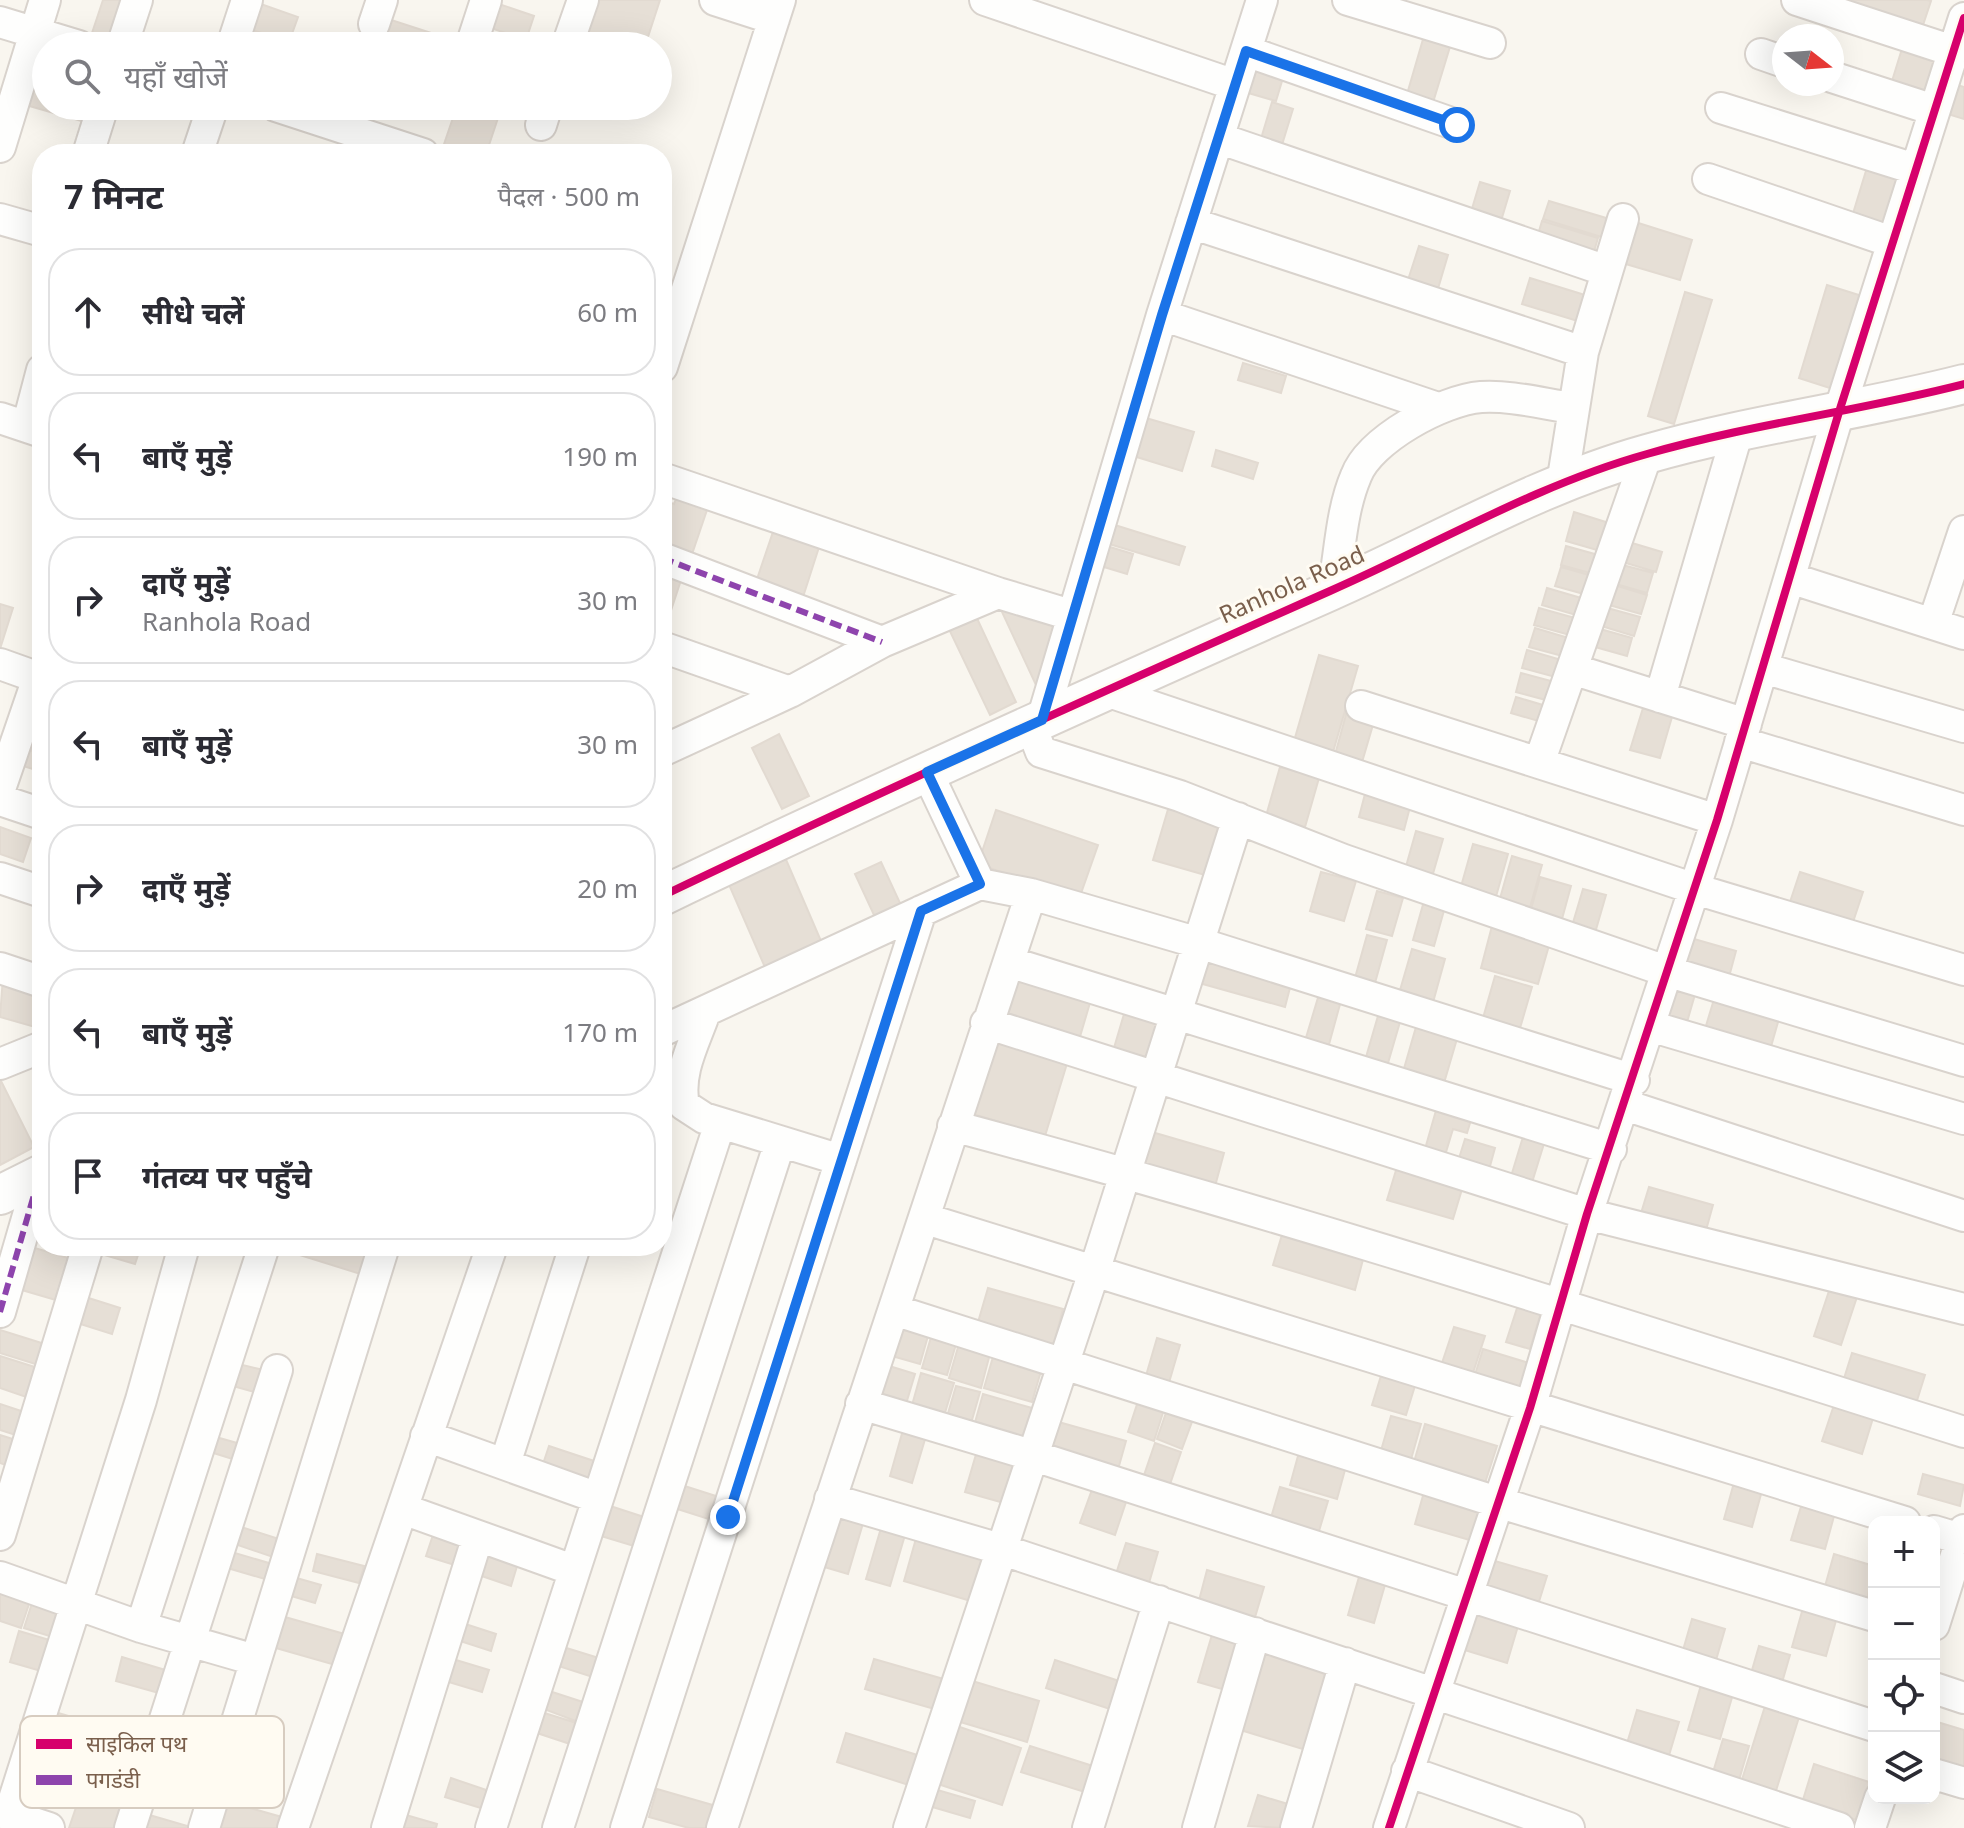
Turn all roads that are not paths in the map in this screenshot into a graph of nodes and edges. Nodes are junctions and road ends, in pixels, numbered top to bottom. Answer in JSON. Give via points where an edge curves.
{"nodes":[{"id":1,"x":45,"y":0,"type":"edge"},
{"id":2,"x":137,"y":0,"type":"edge"},
{"id":3,"x":247,"y":0,"type":"edge"},
{"id":4,"x":486,"y":0,"type":"edge"},
{"id":5,"x":583,"y":0,"type":"edge"},
{"id":6,"x":715,"y":0,"type":"edge"},
{"id":7,"x":985,"y":0,"type":"edge"},
{"id":8,"x":1262,"y":0,"type":"edge"},
{"id":9,"x":1348,"y":0,"type":"edge"},
{"id":10,"x":1797,"y":0,"type":"edge"},
{"id":11,"x":777,"y":10,"type":"edge"},
{"id":12,"x":1964,"y":19,"type":"edge"},
{"id":13,"x":0,"y":22,"type":"edge"},
{"id":14,"x":32,"y":32,"type":"edge"},
{"id":15,"x":35,"y":32,"type":"edge"},
{"id":16,"x":127,"y":32,"type":"edge"},
{"id":17,"x":237,"y":32,"type":"edge"},
{"id":18,"x":476,"y":32,"type":"edge"},
{"id":19,"x":572,"y":32,"type":"edge"},
{"id":20,"x":32,"y":43,"type":"edge"},
{"id":21,"x":1490,"y":43,"type":"dead end"},
{"id":22,"x":1246,"y":51,"type":"junction"},
{"id":23,"x":1953,"y":51,"type":"junction"},
{"id":24,"x":1844,"y":81,"type":"edge"},
{"id":25,"x":1235,"y":85,"type":"junction"},
{"id":26,"x":1721,"y":108,"type":"dead end"},
{"id":27,"x":1934,"y":110,"type":"junction"},
{"id":28,"x":99,"y":120,"type":"edge"},
{"id":29,"x":208,"y":120,"type":"edge"},
{"id":30,"x":319,"y":120,"type":"edge"},
{"id":31,"x":1457,"y":125,"type":"dead end"},
{"id":32,"x":1218,"y":138,"type":"junction"},
{"id":33,"x":91,"y":144,"type":"edge"},
{"id":34,"x":200,"y":144,"type":"edge"},
{"id":35,"x":392,"y":144,"type":"edge"},
{"id":36,"x":0,"y":147,"type":"edge"},
{"id":37,"x":1915,"y":169,"type":"junction"},
{"id":38,"x":1708,"y":179,"type":"dead end"},
{"id":39,"x":0,"y":219,"type":"edge"},
{"id":40,"x":1623,"y":219,"type":"dead end"},
{"id":41,"x":1191,"y":223,"type":"junction"},
{"id":42,"x":32,"y":228,"type":"edge"},
{"id":43,"x":1892,"y":242,"type":"junction"},
{"id":44,"x":1607,"y":271,"type":"junction"},
{"id":45,"x":1162,"y":315,"type":"junction"},
{"id":46,"x":672,"y":336,"type":"edge"},
{"id":47,"x":1583,"y":352,"type":"junction"},
{"id":48,"x":1964,"y":384,"type":"edge"},
{"id":49,"x":32,"y":399,"type":"edge"},
{"id":50,"x":1438,"y":408,"type":"junction"},
{"id":51,"x":1573,"y":408,"type":"junction"},
{"id":52,"x":1839,"y":412,"type":"junction"},
{"id":53,"x":23,"y":426,"type":"edge"},
{"id":54,"x":1737,"y":434,"type":"junction"},
{"id":55,"x":1647,"y":454,"type":"junction"},
{"id":56,"x":672,"y":481,"type":"edge"},
{"id":57,"x":1562,"y":484,"type":"junction"},
{"id":58,"x":1964,"y":531,"type":"edge"},
{"id":59,"x":672,"y":562,"type":"edge"},
{"id":60,"x":1790,"y":578,"type":"junction"},
{"id":61,"x":1333,"y":590,"type":"junction"},
{"id":62,"x":998,"y":593,"type":"junction"},
{"id":63,"x":1071,"y":615,"type":"junction"},
{"id":64,"x":1933,"y":624,"type":"junction"},
{"id":65,"x":1964,"y":634,"type":"edge"},
{"id":66,"x":882,"y":642,"type":"junction"},
{"id":67,"x":672,"y":651,"type":"edge"},
{"id":68,"x":0,"y":664,"type":"edge"},
{"id":69,"x":1763,"y":668,"type":"junction"},
{"id":70,"x":1572,"y":669,"type":"junction"},
{"id":71,"x":32,"y":675,"type":"edge"},
{"id":72,"x":1103,"y":690,"type":"junction"},
{"id":73,"x":790,"y":692,"type":"junction"},
{"id":74,"x":1660,"y":697,"type":"junction"},
{"id":75,"x":32,"y":700,"type":"edge"},
{"id":76,"x":1361,"y":706,"type":"dead end"},
{"id":77,"x":1037,"y":723,"type":"junction"},
{"id":78,"x":1964,"y":727,"type":"edge"},
{"id":79,"x":1743,"y":733,"type":"junction"},
{"id":80,"x":672,"y":746,"type":"edge"},
{"id":81,"x":1539,"y":763,"type":"junction"},
{"id":82,"x":927,"y":772,"type":"junction"},
{"id":83,"x":0,"y":789,"type":"edge"},
{"id":84,"x":0,"y":800,"type":"edge"},
{"id":85,"x":1964,"y":810,"type":"edge"},
{"id":86,"x":32,"y":811,"type":"edge"},
{"id":87,"x":1238,"y":818,"type":"junction"},
{"id":88,"x":1717,"y":820,"type":"junction"},
{"id":89,"x":0,"y":878,"type":"edge"},
{"id":90,"x":980,"y":884,"type":"junction"},
{"id":91,"x":32,"y":889,"type":"edge"},
{"id":92,"x":1695,"y":889,"type":"junction"},
{"id":93,"x":672,"y":891,"type":"edge"},
{"id":94,"x":1031,"y":894,"type":"junction"},
{"id":95,"x":921,"y":911,"type":"junction"},
{"id":96,"x":1199,"y":943,"type":"junction"},
{"id":97,"x":1009,"y":962,"type":"junction"},
{"id":98,"x":0,"y":968,"type":"edge"},
{"id":99,"x":1964,"y":970,"type":"edge"},
{"id":100,"x":1666,"y":971,"type":"junction"},
{"id":101,"x":32,"y":979,"type":"edge"},
{"id":102,"x":1175,"y":1011,"type":"junction"},
{"id":103,"x":704,"y":1015,"type":"junction"},
{"id":104,"x":986,"y":1023,"type":"junction"},
{"id":105,"x":1650,"y":1026,"type":"junction"},
{"id":106,"x":672,"y":1027,"type":"edge"},
{"id":107,"x":32,"y":1051,"type":"edge"},
{"id":108,"x":1964,"y":1061,"type":"edge"},
{"id":109,"x":0,"y":1064,"type":"edge"},
{"id":110,"x":1153,"y":1078,"type":"junction"},
{"id":111,"x":1629,"y":1093,"type":"junction"},
{"id":112,"x":1964,"y":1119,"type":"edge"},
{"id":113,"x":720,"y":1123,"type":"junction"},
{"id":114,"x":953,"y":1126,"type":"junction"},
{"id":115,"x":780,"y":1142,"type":"junction"},
{"id":116,"x":1611,"y":1149,"type":"junction"},
{"id":117,"x":841,"y":1160,"type":"junction"},
{"id":118,"x":1126,"y":1172,"type":"junction"},
{"id":119,"x":32,"y":1179,"type":"edge"},
{"id":120,"x":0,"y":1195,"type":"edge"},
{"id":121,"x":32,"y":1203,"type":"edge"},
{"id":122,"x":1587,"y":1214,"type":"junction"},
{"id":123,"x":1964,"y":1216,"type":"edge"},
{"id":124,"x":926,"y":1219,"type":"junction"},
{"id":125,"x":85,"y":1256,"type":"edge"},
{"id":126,"x":181,"y":1256,"type":"edge"},
{"id":127,"x":261,"y":1256,"type":"edge"},
{"id":128,"x":381,"y":1256,"type":"edge"},
{"id":129,"x":489,"y":1256,"type":"edge"},
{"id":130,"x":572,"y":1256,"type":"edge"},
{"id":131,"x":1094,"y":1272,"type":"junction"},
{"id":132,"x":3,"y":1295,"type":"edge"},
{"id":133,"x":1562,"y":1302,"type":"junction"},
{"id":134,"x":1964,"y":1309,"type":"edge"},
{"id":135,"x":894,"y":1310,"type":"junction"},
{"id":136,"x":1062,"y":1362,"type":"junction"},
{"id":137,"x":277,"y":1370,"type":"dead end"},
{"id":138,"x":861,"y":1404,"type":"junction"},
{"id":139,"x":1530,"y":1408,"type":"junction"},
{"id":140,"x":1964,"y":1432,"type":"edge"},
{"id":141,"x":426,"y":1436,"type":"junction"},
{"id":142,"x":1031,"y":1455,"type":"junction"},
{"id":143,"x":505,"y":1464,"type":"junction"},
{"id":144,"x":598,"y":1498,"type":"junction"},
{"id":145,"x":830,"y":1499,"type":"junction"},
{"id":146,"x":1497,"y":1502,"type":"junction"},
{"id":147,"x":403,"y":1509,"type":"junction"},
{"id":148,"x":1885,"y":1516,"type":"edge"},
{"id":149,"x":1953,"y":1533,"type":"edge"},
{"id":150,"x":0,"y":1535,"type":"edge"},
{"id":151,"x":478,"y":1536,"type":"junction"},
{"id":152,"x":1000,"y":1549,"type":"junction"},
{"id":153,"x":573,"y":1570,"type":"junction"},
{"id":154,"x":0,"y":1577,"type":"edge"},
{"id":155,"x":1466,"y":1596,"type":"junction"},
{"id":156,"x":1159,"y":1601,"type":"junction"},
{"id":157,"x":77,"y":1604,"type":"junction"},
{"id":158,"x":1947,"y":1611,"type":"edge"},
{"id":159,"x":1868,"y":1614,"type":"edge"},
{"id":160,"x":141,"y":1627,"type":"junction"},
{"id":161,"x":1255,"y":1633,"type":"junction"},
{"id":162,"x":189,"y":1641,"type":"junction"},
{"id":163,"x":255,"y":1660,"type":"junction"},
{"id":164,"x":1345,"y":1663,"type":"junction"},
{"id":165,"x":1940,"y":1690,"type":"edge"},
{"id":166,"x":1435,"y":1693,"type":"junction"},
{"id":167,"x":1964,"y":1698,"type":"edge"},
{"id":168,"x":38,"y":1716,"type":"edge"},
{"id":169,"x":165,"y":1716,"type":"edge"},
{"id":170,"x":238,"y":1716,"type":"edge"},
{"id":171,"x":1868,"y":1724,"type":"edge"},
{"id":172,"x":20,"y":1768,"type":"edge"},
{"id":173,"x":1407,"y":1771,"type":"junction"},
{"id":174,"x":1940,"y":1776,"type":"edge"},
{"id":175,"x":1964,"y":1783,"type":"edge"},
{"id":176,"x":1878,"y":1804,"type":"edge"},
{"id":177,"x":136,"y":1808,"type":"edge"},
{"id":178,"x":210,"y":1808,"type":"edge"},
{"id":179,"x":4,"y":1814,"type":"edge"},
{"id":180,"x":49,"y":1828,"type":"edge"},
{"id":181,"x":130,"y":1828,"type":"edge"},
{"id":182,"x":204,"y":1828,"type":"edge"},
{"id":183,"x":293,"y":1828,"type":"edge"},
{"id":184,"x":387,"y":1828,"type":"edge"},
{"id":185,"x":491,"y":1828,"type":"edge"},
{"id":186,"x":558,"y":1828,"type":"edge"},
{"id":187,"x":626,"y":1828,"type":"edge"},
{"id":188,"x":722,"y":1828,"type":"edge"},
{"id":189,"x":909,"y":1828,"type":"edge"},
{"id":190,"x":1088,"y":1828,"type":"edge"},
{"id":191,"x":1198,"y":1828,"type":"edge"},
{"id":192,"x":1296,"y":1828,"type":"edge"},
{"id":193,"x":1389,"y":1828,"type":"edge"},
{"id":194,"x":1569,"y":1828,"type":"edge"},
{"id":195,"x":1839,"y":1828,"type":"edge"},
{"id":196,"x":1870,"y":1828,"type":"edge"}],
"edges":[{"from":1,"to":15,"type":"street"},
{"from":2,"to":16,"type":"street"},
{"from":3,"to":17,"type":"street"},
{"from":4,"to":18,"type":"street"},
{"from":5,"to":19,"type":"street"},
{"from":6,"to":11,"type":"street"},
{"from":7,"to":25,"type":"street"},
{"from":8,"to":22,"type":"street"},
{"from":9,"to":21,"type":"street"},
{"from":10,"to":23,"type":"street"},
{"from":11,"to":46,"type":"street"},
{"from":12,"to":23,"type":"street"},
{"from":13,"to":14,"type":"street"},
{"from":20,"to":36,"type":"street"},
{"from":22,"to":25,"type":"street"},
{"from":22,"to":31,"type":"street"},
{"from":23,"to":27,"type":"street"},
{"from":24,"to":27,"type":"street"},
{"from":25,"to":32,"type":"street"},
{"from":26,"to":37,"type":"street"},
{"from":27,"to":37,"type":"street"},
{"from":28,"to":33,"type":"street"},
{"from":29,"to":34,"type":"street"},
{"from":30,"to":35,"type":"street"},
{"from":32,"to":41,"type":"street"},
{"from":32,"to":44,"type":"street"},
{"from":37,"to":43,"type":"street"},
{"from":38,"to":43,"type":"street"},
{"from":39,"to":42,"type":"street"},
{"from":40,"to":44,"type":"street"},
{"from":41,"to":45,"type":"street"},
{"from":41,"to":47,"type":"street"},
{"from":43,"to":52,"type":"street"},
{"from":44,"to":47,"type":"street"},
{"from":45,"to":50,"type":"street"},
{"from":45,"to":63,"type":"street"},
{"from":47,"to":51,"type":"street"},
{"from":48,"to":52,"type":"street","name":"Ranhola Road"},
{"from":49,"to":53,"type":"street"},
{"from":50,"to":51,"type":"street","via":[[1482,397]]},
{"from":50,"to":61,"type":"street","via":[[1372,450],[1356,473]]},
{"from":51,"to":57,"type":"street"},
{"from":52,"to":54,"type":"street","name":"Ranhola Road"},
{"from":52,"to":60,"type":"street"},
{"from":54,"to":55,"type":"street","name":"Ranhola Road"},
{"from":54,"to":74,"type":"street"},
{"from":55,"to":57,"type":"street","name":"Ranhola Road"},
{"from":55,"to":70,"type":"street"},
{"from":56,"to":62,"type":"street"},
{"from":57,"to":61,"type":"street","name":"Ranhola Road"},
{"from":58,"to":64,"type":"street"},
{"from":59,"to":66,"type":"street"},
{"from":60,"to":64,"type":"street"},
{"from":60,"to":69,"type":"street"},
{"from":61,"to":72,"type":"street","name":"Ranhola Road"},
{"from":62,"to":63,"type":"street"},
{"from":62,"to":66,"type":"street"},
{"from":63,"to":77,"type":"street"},
{"from":64,"to":65,"type":"street"},
{"from":66,"to":73,"type":"street"},
{"from":67,"to":73,"type":"street"},
{"from":68,"to":71,"type":"street"},
{"from":69,"to":78,"type":"street"},
{"from":69,"to":79,"type":"street"},
{"from":70,"to":74,"type":"street"},
{"from":70,"to":81,"type":"street"},
{"from":72,"to":77,"type":"street","name":"Ranhola Road"},
{"from":72,"to":92,"type":"street"},
{"from":73,"to":80,"type":"street"},
{"from":74,"to":79,"type":"street"},
{"from":75,"to":83,"type":"street"},
{"from":76,"to":81,"type":"street"},
{"from":77,"to":82,"type":"street","name":"Ranhola Road"},
{"from":77,"to":87,"type":"street","via":[[1041,752]]},
{"from":79,"to":85,"type":"street"},
{"from":79,"to":88,"type":"street"},
{"from":81,"to":88,"type":"street"},
{"from":82,"to":90,"type":"street"},
{"from":82,"to":93,"type":"street","name":"Ranhola Road"},
{"from":84,"to":86,"type":"street"},
{"from":87,"to":96,"type":"street"},
{"from":87,"to":100,"type":"street"},
{"from":88,"to":92,"type":"street"},
{"from":89,"to":91,"type":"street"},
{"from":90,"to":94,"type":"street"},
{"from":90,"to":95,"type":"street"},
{"from":92,"to":99,"type":"street"},
{"from":92,"to":100,"type":"street"},
{"from":94,"to":96,"type":"street"},
{"from":94,"to":97,"type":"street"},
{"from":95,"to":103,"type":"street"},
{"from":95,"to":117,"type":"street"},
{"from":96,"to":102,"type":"street"},
{"from":96,"to":111,"type":"street"},
{"from":97,"to":102,"type":"street"},
{"from":97,"to":104,"type":"street"},
{"from":98,"to":101,"type":"street"},
{"from":100,"to":105,"type":"street"},
{"from":100,"to":108,"type":"street"},
{"from":102,"to":110,"type":"street"},
{"from":102,"to":116,"type":"street"},
{"from":103,"to":106,"type":"street"},
{"from":103,"to":113,"type":"street","via":[[681,1091],[684,1105],[694,1114]]},
{"from":104,"to":110,"type":"street"},
{"from":104,"to":114,"type":"street"},
{"from":105,"to":111,"type":"street"},
{"from":105,"to":112,"type":"street"},
{"from":107,"to":109,"type":"street"},
{"from":110,"to":118,"type":"street"},
{"from":110,"to":122,"type":"street"},
{"from":111,"to":116,"type":"street"},
{"from":111,"to":123,"type":"street"},
{"from":113,"to":115,"type":"street"},
{"from":113,"to":144,"type":"street"},
{"from":114,"to":118,"type":"street"},
{"from":114,"to":124,"type":"street"},
{"from":115,"to":117,"type":"street"},
{"from":115,"to":186,"type":"street"},
{"from":116,"to":122,"type":"street"},
{"from":117,"to":187,"type":"street"},
{"from":118,"to":131,"type":"street"},
{"from":118,"to":133,"type":"street"},
{"from":119,"to":120,"type":"street"},
{"from":121,"to":132,"type":"street"},
{"from":122,"to":133,"type":"street"},
{"from":122,"to":134,"type":"street"},
{"from":124,"to":131,"type":"street"},
{"from":124,"to":135,"type":"street"},
{"from":125,"to":150,"type":"street"},
{"from":126,"to":157,"type":"street"},
{"from":127,"to":160,"type":"street"},
{"from":128,"to":163,"type":"street"},
{"from":129,"to":141,"type":"street"},
{"from":130,"to":143,"type":"street"},
{"from":131,"to":136,"type":"street"},
{"from":131,"to":139,"type":"street"},
{"from":133,"to":139,"type":"street"},
{"from":133,"to":140,"type":"street"},
{"from":135,"to":136,"type":"street"},
{"from":135,"to":138,"type":"street"},
{"from":136,"to":142,"type":"street"},
{"from":136,"to":146,"type":"street"},
{"from":137,"to":162,"type":"street"},
{"from":138,"to":142,"type":"street"},
{"from":138,"to":145,"type":"street"},
{"from":139,"to":146,"type":"street"},
{"from":139,"to":148,"type":"street"},
{"from":141,"to":143,"type":"street"},
{"from":141,"to":147,"type":"street"},
{"from":142,"to":152,"type":"street"},
{"from":142,"to":155,"type":"street"},
{"from":143,"to":144,"type":"street"},
{"from":144,"to":153,"type":"street"},
{"from":145,"to":152,"type":"street"},
{"from":145,"to":188,"type":"street"},
{"from":146,"to":155,"type":"street"},
{"from":146,"to":159,"type":"street"},
{"from":147,"to":151,"type":"street"},
{"from":147,"to":183,"type":"street"},
{"from":149,"to":158,"type":"street"},
{"from":151,"to":153,"type":"street"},
{"from":151,"to":184,"type":"street"},
{"from":152,"to":156,"type":"street"},
{"from":152,"to":189,"type":"street"},
{"from":153,"to":185,"type":"street"},
{"from":154,"to":157,"type":"street"},
{"from":155,"to":166,"type":"street"},
{"from":155,"to":171,"type":"street"},
{"from":156,"to":161,"type":"street"},
{"from":156,"to":190,"type":"street"},
{"from":157,"to":160,"type":"street"},
{"from":157,"to":168,"type":"street"},
{"from":160,"to":162,"type":"street"},
{"from":161,"to":164,"type":"street"},
{"from":161,"to":191,"type":"street"},
{"from":162,"to":163,"type":"street"},
{"from":162,"to":169,"type":"street"},
{"from":163,"to":170,"type":"street"},
{"from":164,"to":166,"type":"street"},
{"from":164,"to":192,"type":"street"},
{"from":165,"to":167,"type":"street"},
{"from":166,"to":173,"type":"street"},
{"from":166,"to":195,"type":"street"},
{"from":172,"to":179,"type":"street"},
{"from":173,"to":193,"type":"street"},
{"from":173,"to":194,"type":"street"},
{"from":174,"to":175,"type":"street"},
{"from":176,"to":196,"type":"street"},
{"from":177,"to":181,"type":"street"},
{"from":178,"to":182,"type":"street"},
{"from":179,"to":180,"type":"street"}]}
